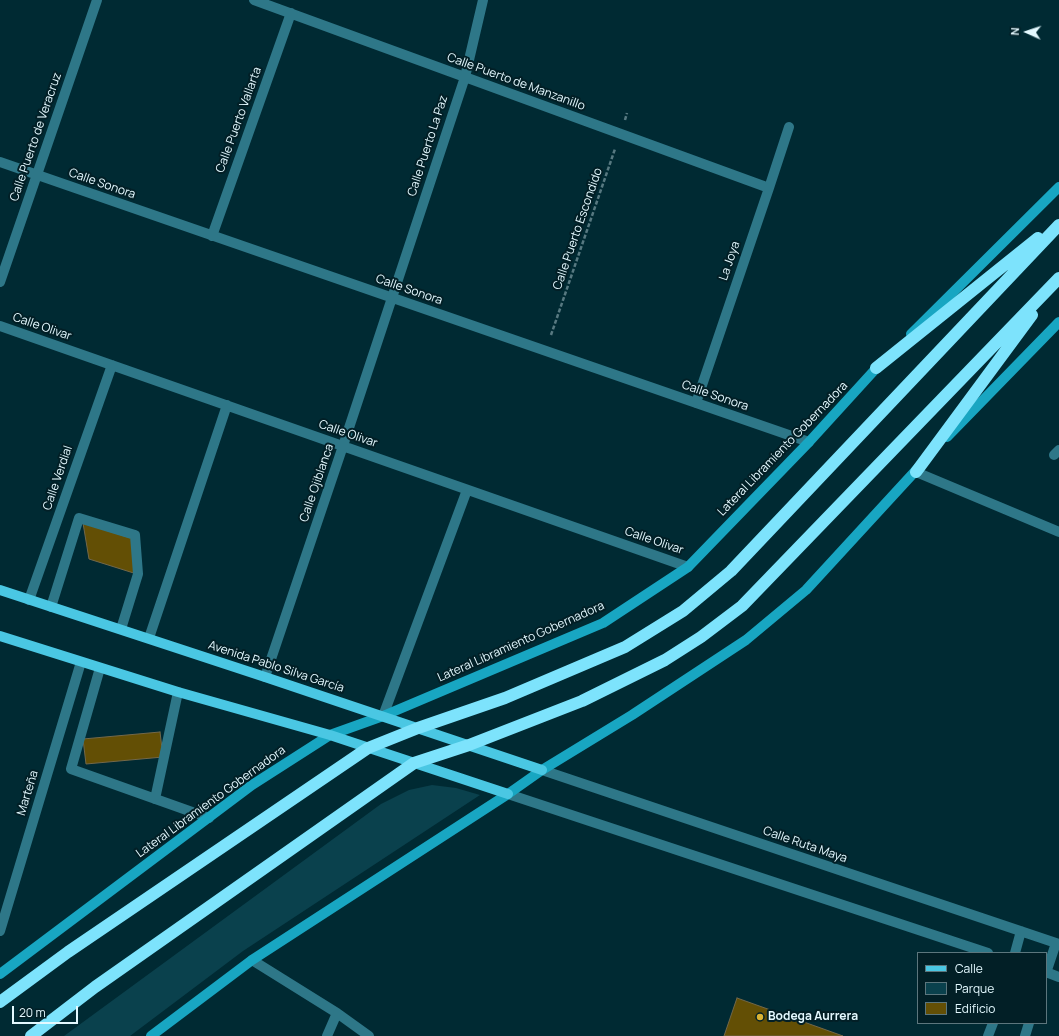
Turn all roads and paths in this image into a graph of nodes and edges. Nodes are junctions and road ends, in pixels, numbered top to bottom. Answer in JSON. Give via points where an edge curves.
{"nodes":[{"id":1,"x":97,"y":0,"type":"edge"},
{"id":2,"x":254,"y":0,"type":"edge"},
{"id":3,"x":483,"y":0,"type":"edge"},
{"id":4,"x":291,"y":14,"type":"junction"},
{"id":5,"x":465,"y":77,"type":"junction"},
{"id":6,"x":627,"y":113,"type":"dead end"},
{"id":7,"x":788,"y":127,"type":"dead end"},
{"id":8,"x":620,"y":134,"type":"junction"},
{"id":9,"x":0,"y":162,"type":"edge"},
{"id":10,"x":37,"y":175,"type":"junction"},
{"id":11,"x":1059,"y":187,"type":"edge"},
{"id":12,"x":769,"y":188,"type":"junction"},
{"id":13,"x":1059,"y":222,"type":"edge"},
{"id":14,"x":1059,"y":225,"type":"edge"},
{"id":15,"x":212,"y":236,"type":"junction"},
{"id":16,"x":1059,"y":278,"type":"edge"},
{"id":17,"x":0,"y":282,"type":"edge"},
{"id":18,"x":392,"y":298,"type":"junction"},
{"id":19,"x":1059,"y":322,"type":"edge"},
{"id":20,"x":0,"y":326,"type":"edge"},
{"id":21,"x":545,"y":351,"type":"junction"},
{"id":22,"x":112,"y":365,"type":"junction"},
{"id":23,"x":876,"y":368,"type":"junction"},
{"id":24,"x":696,"y":403,"type":"junction"},
{"id":25,"x":227,"y":405,"type":"junction"},
{"id":26,"x":809,"y":442,"type":"junction"},
{"id":27,"x":343,"y":446,"type":"junction"},
{"id":28,"x":916,"y":472,"type":"junction"},
{"id":29,"x":467,"y":490,"type":"junction"},
{"id":30,"x":1059,"y":532,"type":"edge"},
{"id":31,"x":688,"y":567,"type":"junction"},
{"id":32,"x":0,"y":590,"type":"edge"},
{"id":33,"x":29,"y":600,"type":"junction"},
{"id":34,"x":52,"y":607,"type":"junction"},
{"id":35,"x":120,"y":629,"type":"junction"},
{"id":36,"x":0,"y":636,"type":"edge"},
{"id":37,"x":149,"y":638,"type":"junction"},
{"id":38,"x":81,"y":662,"type":"junction"},
{"id":39,"x":100,"y":668,"type":"junction"},
{"id":40,"x":265,"y":677,"type":"junction"},
{"id":41,"x":178,"y":692,"type":"junction"},
{"id":42,"x":383,"y":716,"type":"junction"},
{"id":43,"x":418,"y":728,"type":"junction"},
{"id":44,"x":330,"y":735,"type":"junction"},
{"id":45,"x":469,"y":745,"type":"junction"},
{"id":46,"x":368,"y":748,"type":"junction"},
{"id":47,"x":414,"y":763,"type":"junction"},
{"id":48,"x":542,"y":770,"type":"junction"},
{"id":49,"x":508,"y":794,"type":"junction"},
{"id":50,"x":155,"y":799,"type":"junction"},
{"id":51,"x":209,"y":818,"type":"junction"},
{"id":52,"x":0,"y":931,"type":"edge"},
{"id":53,"x":1021,"y":931,"type":"junction"},
{"id":54,"x":1058,"y":944,"type":"edge"},
{"id":55,"x":985,"y":952,"type":"edge"},
{"id":56,"x":1015,"y":952,"type":"edge"},
{"id":57,"x":252,"y":960,"type":"junction"},
{"id":58,"x":1047,"y":971,"type":"edge"},
{"id":59,"x":1047,"y":973,"type":"edge"},
{"id":60,"x":0,"y":974,"type":"edge"},
{"id":61,"x":1059,"y":977,"type":"edge"},
{"id":62,"x":0,"y":1002,"type":"edge"},
{"id":63,"x":337,"y":1013,"type":"junction"},
{"id":64,"x":993,"y":1024,"type":"edge"},
{"id":65,"x":1029,"y":1024,"type":"edge"},
{"id":66,"x":31,"y":1036,"type":"edge"},
{"id":67,"x":150,"y":1036,"type":"edge"},
{"id":68,"x":327,"y":1036,"type":"edge"},
{"id":69,"x":369,"y":1036,"type":"edge"},
{"id":70,"x":988,"y":1036,"type":"edge"},
{"id":71,"x":1025,"y":1036,"type":"edge"}],
"edges":[{"from":1,"to":10,"type":"street","name":"Calle Puerto de Veracruz"},
{"from":2,"to":4,"type":"street","name":"Calle Puerto de Manzanillo"},
{"from":3,"to":5,"type":"street","name":"Calle Puerto La Paz"},
{"from":4,"to":5,"type":"street","name":"Calle Puerto de Manzanillo"},
{"from":4,"to":15,"type":"street","name":"Calle Puerto Vallarta"},
{"from":5,"to":8,"type":"street","name":"Calle Puerto de Manzanillo"},
{"from":5,"to":18,"type":"street","name":"Calle Puerto La Paz"},
{"from":6,"to":8,"type":"path","name":"Calle Puerto Escondido"},
{"from":7,"to":12,"type":"street","name":"La Joya"},
{"from":8,"to":12,"type":"street","name":"Calle Puerto de Manzanillo"},
{"from":8,"to":21,"type":"path","name":"Calle Puerto Escondido"},
{"from":9,"to":10,"type":"street","name":"Calle Sonora"},
{"from":10,"to":15,"type":"street","name":"Calle Sonora"},
{"from":10,"to":17,"type":"street","name":"Calle Puerto de Veracruz"},
{"from":11,"to":23,"type":"street","name":"Lateral Libramiento Gobernadora"},
{"from":12,"to":24,"type":"street","name":"La Joya"},
{"from":13,"to":23,"type":"highway"},
{"from":14,"to":43,"type":"highway","via":[[731,571],[683,611],[625,647],[505,698]]},
{"from":15,"to":18,"type":"street","name":"Calle Sonora"},
{"from":16,"to":28,"type":"highway"},
{"from":16,"to":45,"type":"highway","via":[[742,606],[665,660],[582,702]]},
{"from":18,"to":21,"type":"street","name":"Calle Sonora"},
{"from":18,"to":27,"type":"street","name":"Calle Ojiblanca"},
{"from":19,"to":28,"type":"street","via":[[957,426]]},
{"from":20,"to":22,"type":"street","name":"Calle Olivar"},
{"from":21,"to":24,"type":"street","name":"Calle Sonora"},
{"from":22,"to":25,"type":"street","name":"Calle Olivar"},
{"from":22,"to":33,"type":"street","name":"Calle Verdial"},
{"from":23,"to":26,"type":"street","name":"Lateral Libramiento Gobernadora"},
{"from":24,"to":26,"type":"street","name":"Calle Sonora"},
{"from":25,"to":27,"type":"street","name":"Calle Olivar"},
{"from":25,"to":37,"type":"street"},
{"from":26,"to":31,"type":"street","name":"Lateral Libramiento Gobernadora"},
{"from":27,"to":29,"type":"street","name":"Calle Olivar"},
{"from":27,"to":40,"type":"street","name":"Calle Ojiblanca"},
{"from":28,"to":30,"type":"street"},
{"from":28,"to":48,"type":"street","via":[[806,590],[746,640],[632,716]]},
{"from":29,"to":31,"type":"street","name":"Calle Olivar"},
{"from":29,"to":42,"type":"street"},
{"from":31,"to":42,"type":"street","name":"Lateral Libramiento Gobernadora","via":[[602,623]]},
{"from":32,"to":33,"type":"main road","name":"Avenida Pablo Silva García"},
{"from":33,"to":34,"type":"main road","name":"Avenida Pablo Silva García"},
{"from":34,"to":35,"type":"main road","name":"Avenida Pablo Silva García"},
{"from":34,"to":35,"type":"street","via":[[79,518],[135,535],[138,574]]},
{"from":35,"to":37,"type":"main road","name":"Avenida Pablo Silva García"},
{"from":36,"to":38,"type":"main road"},
{"from":37,"to":40,"type":"main road","name":"Avenida Pablo Silva García"},
{"from":38,"to":39,"type":"main road"},
{"from":38,"to":52,"type":"street","name":"Marteña"},
{"from":39,"to":41,"type":"main road"},
{"from":39,"to":50,"type":"street","via":[[71,769]]},
{"from":40,"to":42,"type":"main road","name":"Avenida Pablo Silva García"},
{"from":41,"to":44,"type":"main road"},
{"from":41,"to":50,"type":"street"},
{"from":42,"to":43,"type":"main road","name":"Avenida Pablo Silva García"},
{"from":42,"to":44,"type":"street","name":"Lateral Libramiento Gobernadora"},
{"from":43,"to":45,"type":"main road","name":"Avenida Pablo Silva García"},
{"from":43,"to":46,"type":"highway"},
{"from":44,"to":46,"type":"main road"},
{"from":44,"to":51,"type":"street","name":"Lateral Libramiento Gobernadora","via":[[252,785]]},
{"from":45,"to":47,"type":"highway"},
{"from":45,"to":48,"type":"main road","name":"Avenida Pablo Silva García"},
{"from":46,"to":47,"type":"main road"},
{"from":46,"to":62,"type":"highway","via":[[68,952]]},
{"from":47,"to":49,"type":"main road"},
{"from":47,"to":66,"type":"highway","via":[[95,987]]},
{"from":48,"to":49,"type":"street"},
{"from":48,"to":53,"type":"street","name":"Calle Ruta Maya"},
{"from":49,"to":55,"type":"street"},
{"from":49,"to":57,"type":"street"},
{"from":50,"to":51,"type":"street"},
{"from":51,"to":60,"type":"street","name":"Lateral Libramiento Gobernadora"},
{"from":53,"to":54,"type":"street","name":"Calle Ruta Maya"},
{"from":53,"to":56,"type":"street"},
{"from":54,"to":58,"type":"street"},
{"from":57,"to":63,"type":"street"},
{"from":57,"to":67,"type":"street"},
{"from":59,"to":61,"type":"street"},
{"from":63,"to":68,"type":"street"},
{"from":63,"to":69,"type":"street"},
{"from":64,"to":70,"type":"street"},
{"from":65,"to":71,"type":"street"}]}
